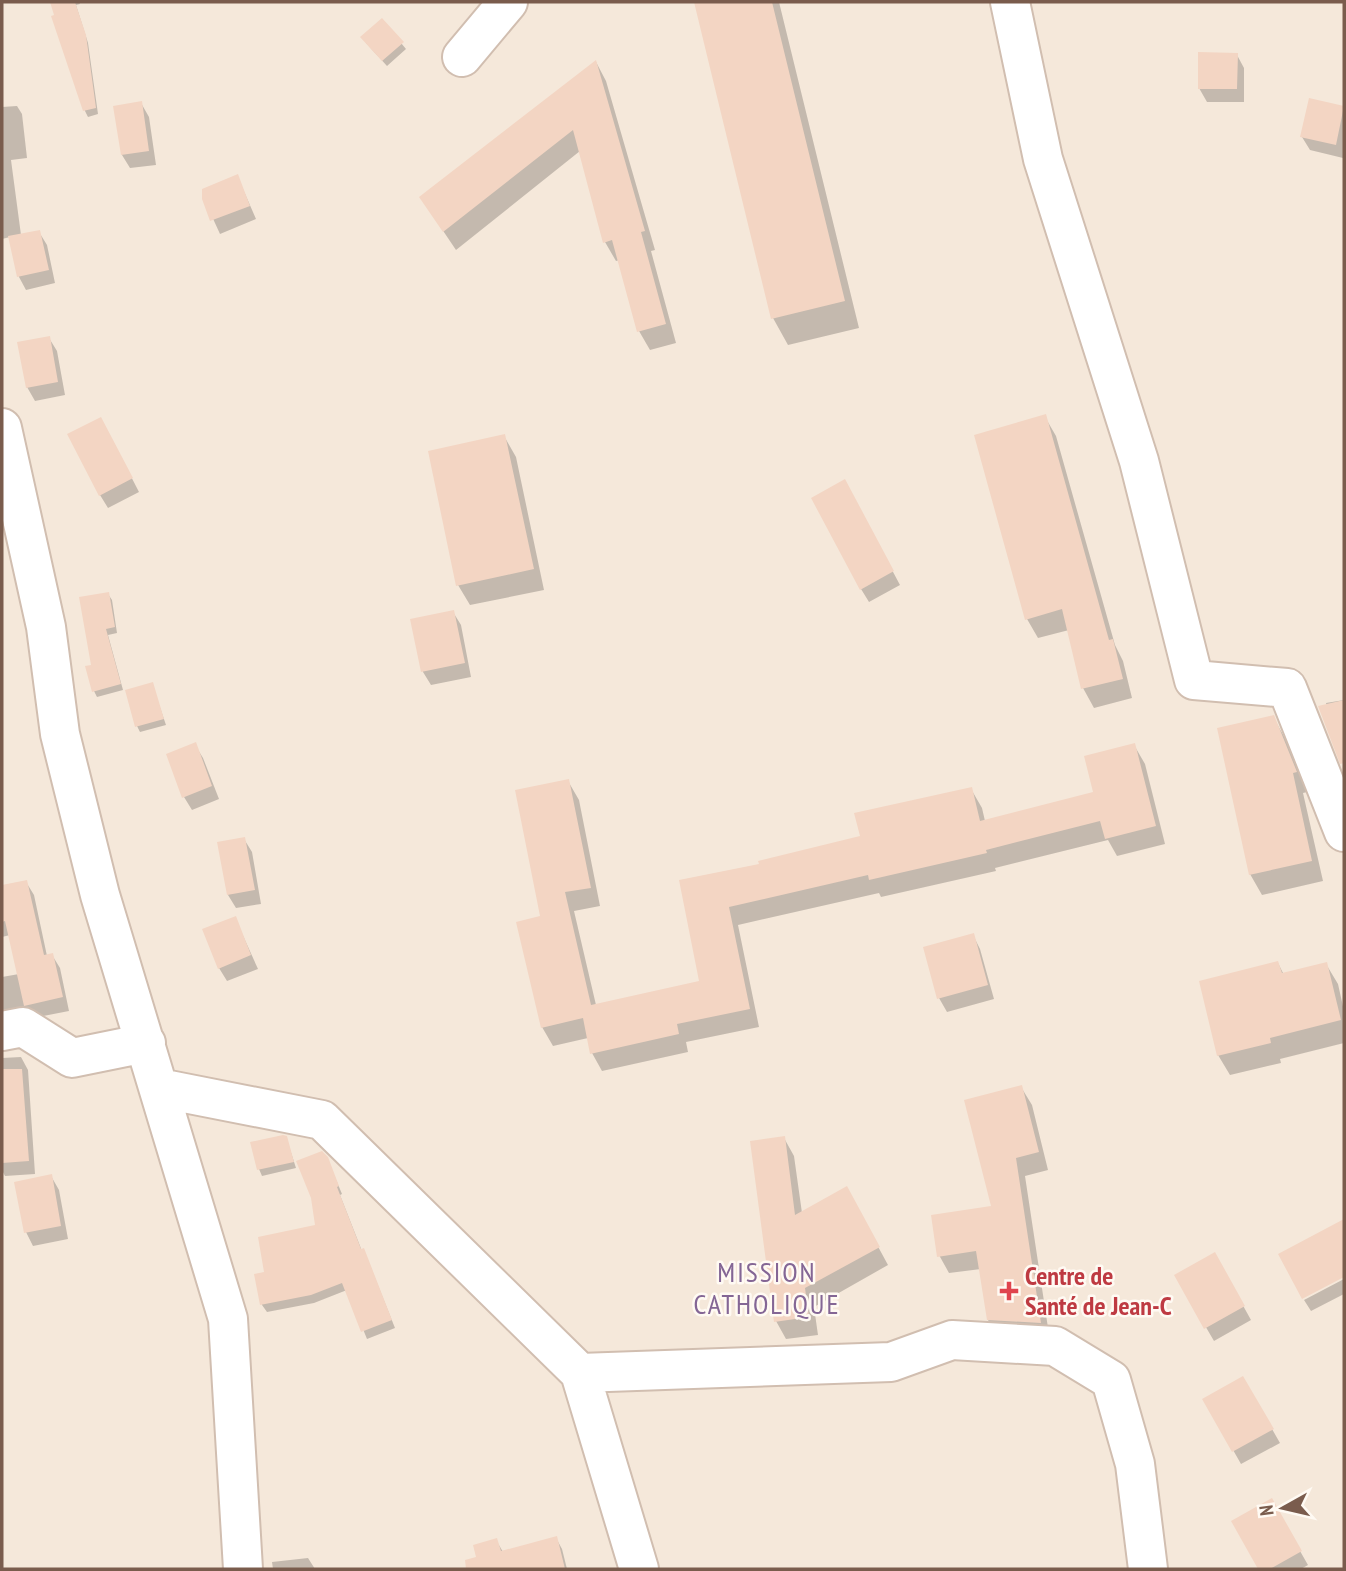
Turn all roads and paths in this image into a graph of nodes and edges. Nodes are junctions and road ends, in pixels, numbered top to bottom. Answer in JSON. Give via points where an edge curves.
{"nodes":[{"id":1,"x":508,"y":2,"type":"edge"},
{"id":2,"x":1010,"y":2,"type":"edge"},
{"id":3,"x":462,"y":57,"type":"dead end"},
{"id":4,"x":2,"y":428,"type":"edge"},
{"id":5,"x":12,"y":524,"type":"edge"},
{"id":6,"x":1344,"y":832,"type":"edge"},
{"id":7,"x":2,"y":1031,"type":"edge"},
{"id":8,"x":146,"y":1043,"type":"junction"},
{"id":9,"x":159,"y":1088,"type":"junction"},
{"id":10,"x":580,"y":1373,"type":"junction"},
{"id":11,"x":243,"y":1569,"type":"edge"},
{"id":12,"x":639,"y":1569,"type":"edge"},
{"id":13,"x":1149,"y":1569,"type":"edge"}],
"edges":[{"from":1,"to":3,"type":"street"},
{"from":2,"to":6,"type":"street","via":[[1043,159],[1139,461],[1194,680],[1287,688]]},
{"from":4,"to":5,"type":"street"},
{"from":5,"to":8,"type":"street","via":[[46,627],[60,734],[100,895]]},
{"from":7,"to":8,"type":"street","via":[[23,1027],[72,1058]]},
{"from":8,"to":9,"type":"street"},
{"from":9,"to":10,"type":"street","via":[[322,1120]]},
{"from":9,"to":11,"type":"street","via":[[228,1319]]},
{"from":10,"to":12,"type":"street"},
{"from":10,"to":13,"type":"street","via":[[891,1362],[952,1340],[1055,1346],[1111,1380],[1135,1464]]}]}
